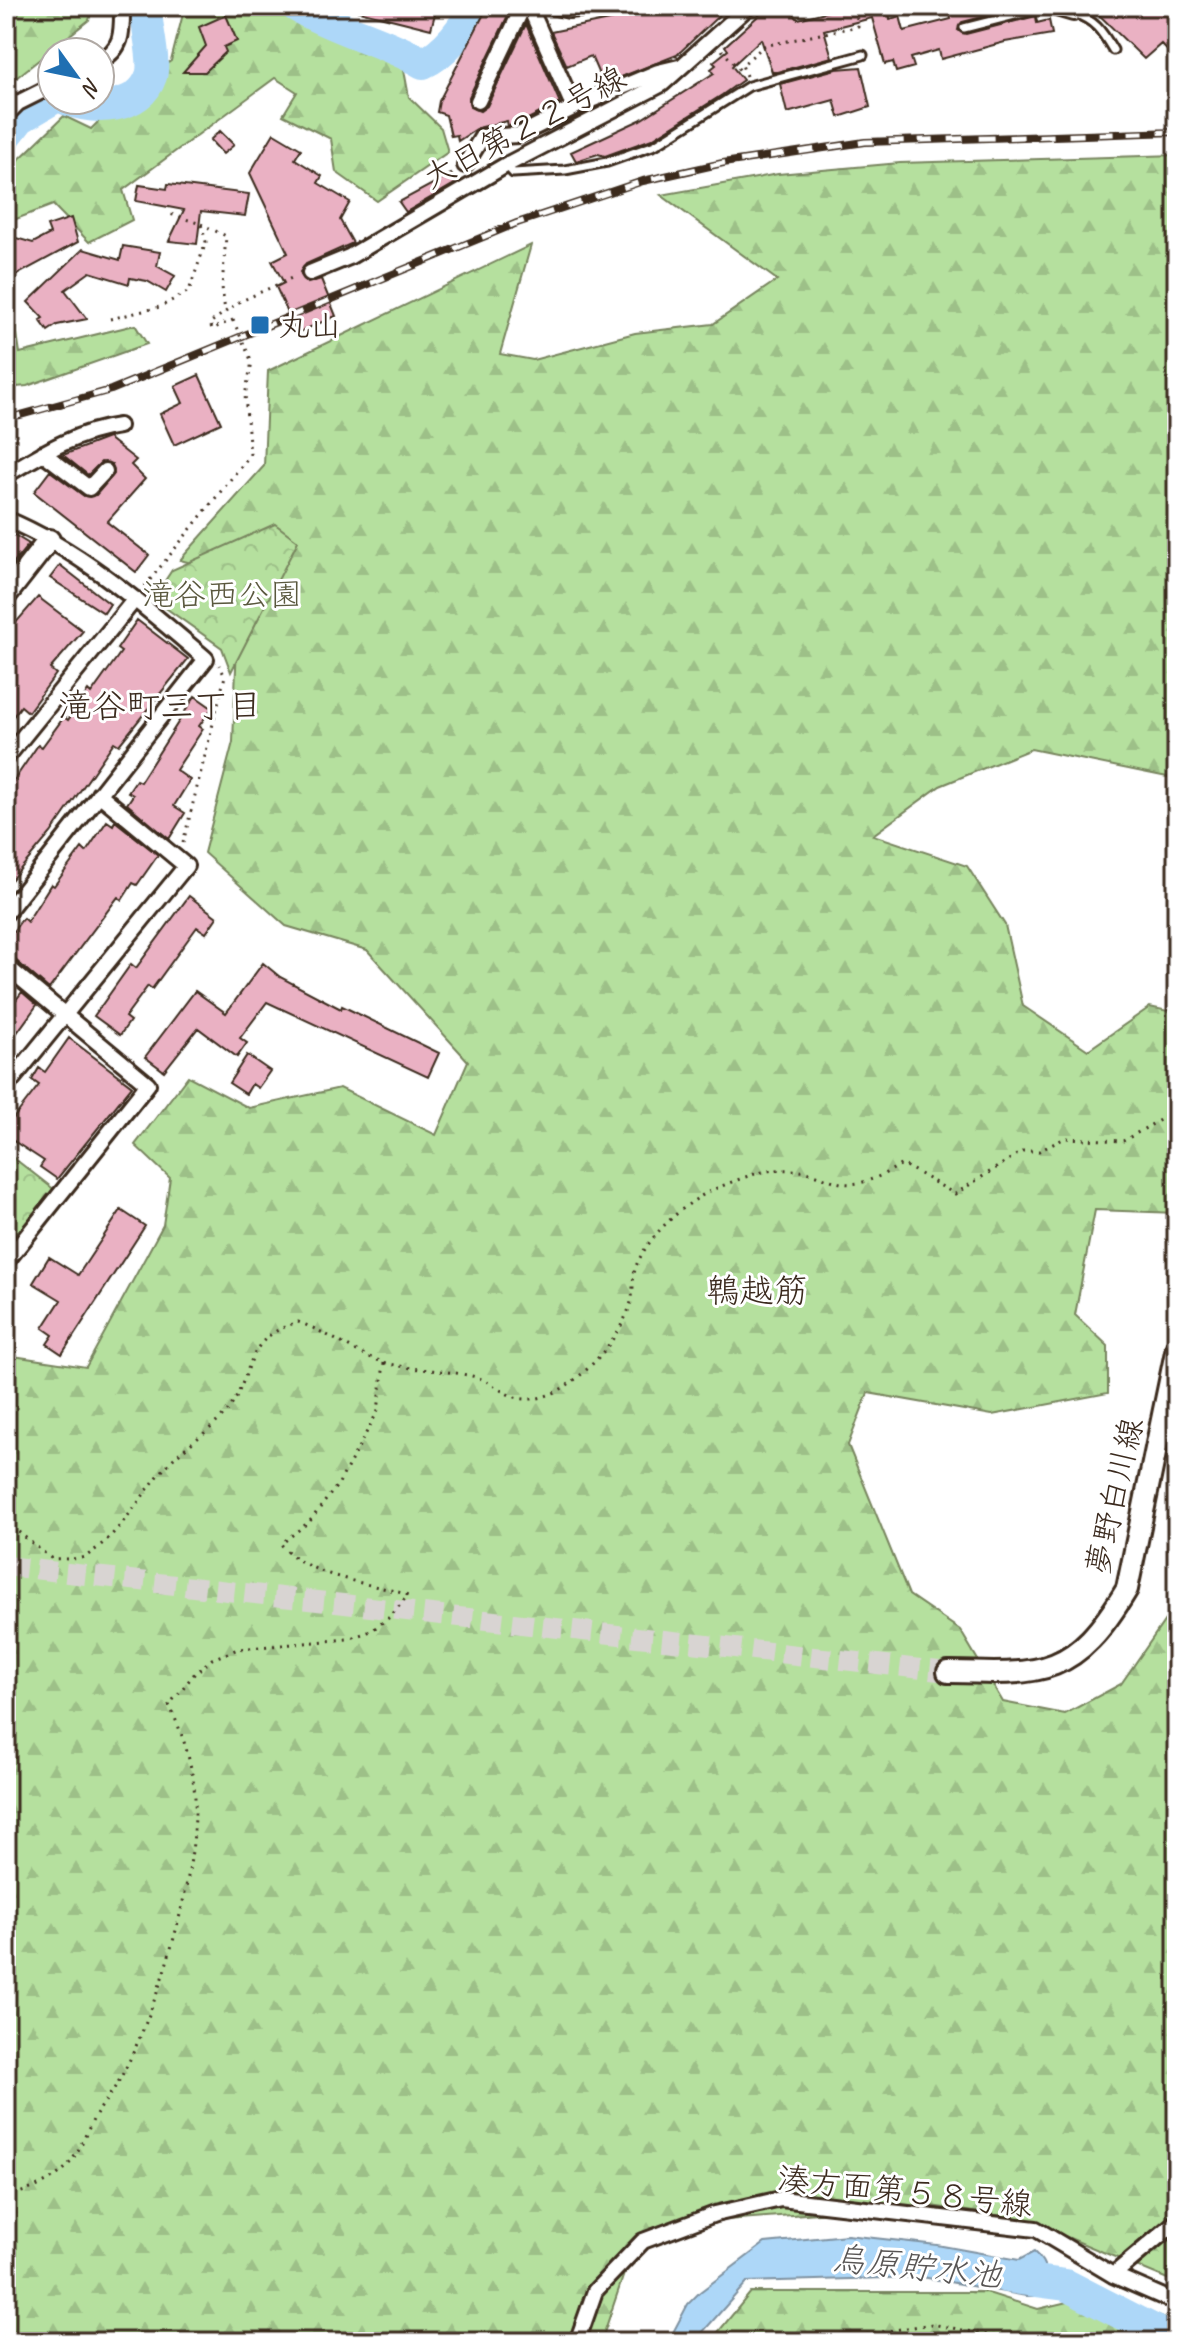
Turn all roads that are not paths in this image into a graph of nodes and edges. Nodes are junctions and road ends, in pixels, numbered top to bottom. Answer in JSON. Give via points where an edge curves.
{"nodes":[{"id":1,"x":122,"y":6,"type":"edge"},
{"id":2,"x":530,"y":6,"type":"edge"},
{"id":3,"x":551,"y":6,"type":"edge"},
{"id":4,"x":608,"y":6,"type":"edge"},
{"id":5,"x":749,"y":6,"type":"edge"},
{"id":6,"x":1033,"y":6,"type":"edge"},
{"id":7,"x":1049,"y":6,"type":"edge"},
{"id":8,"x":1073,"y":13,"type":"joint"},
{"id":9,"x":964,"y":28,"type":"dead end"},
{"id":10,"x":116,"y":48,"type":"edge"},
{"id":11,"x":1113,"y":50,"type":"dead end"},
{"id":12,"x":863,"y":55,"type":"dead end"},
{"id":13,"x":682,"y":67,"type":"junction"},
{"id":14,"x":36,"y":94,"type":"edge"},
{"id":15,"x":478,"y":101,"type":"dead end"},
{"id":16,"x":579,"y":105,"type":"junction"},
{"id":17,"x":6,"y":115,"type":"edge"},
{"id":18,"x":465,"y":165,"type":"dead end"},
{"id":19,"x":506,"y":165,"type":"junction"},
{"id":20,"x":310,"y":273,"type":"road end"},
{"id":21,"x":119,"y":426,"type":"dead end"},
{"id":22,"x":43,"y":453,"type":"junction"},
{"id":23,"x":105,"y":471,"type":"dead end"},
{"id":24,"x":6,"y":475,"type":"edge"},
{"id":25,"x":6,"y":519,"type":"edge"},
{"id":26,"x":49,"y":540,"type":"junction"},
{"id":27,"x":6,"y":595,"type":"edge"},
{"id":28,"x":135,"y":599,"type":"junction"},
{"id":29,"x":6,"y":758,"type":"edge"},
{"id":30,"x":99,"y":794,"type":"junction"},
{"id":31,"x":6,"y":913,"type":"edge"},
{"id":32,"x":6,"y":966,"type":"edge"},
{"id":33,"x":64,"y":1014,"type":"junction"},
{"id":34,"x":6,"y":1087,"type":"edge"},
{"id":35,"x":6,"y":1262,"type":"edge"},
{"id":36,"x":1177,"y":1347,"type":"edge"},
{"id":37,"x":948,"y":1672,"type":"tunnel mouth"},
{"id":38,"x":1177,"y":2221,"type":"edge"},
{"id":39,"x":1113,"y":2275,"type":"junction"},
{"id":40,"x":1177,"y":2303,"type":"edge"},
{"id":41,"x":577,"y":2342,"type":"edge"}],
"edges":[{"from":1,"to":10,"type":"street","via":[[123,37]]},
{"from":2,"to":15,"type":"street","via":[[521,11]]},
{"from":2,"to":16,"type":"street","via":[[570,99]]},
{"from":3,"to":4,"type":"street"},
{"from":5,"to":13,"type":"street","name":"大日第２２号線"},
{"from":6,"to":9,"type":"lane"},
{"from":7,"to":8,"type":"street"},
{"from":8,"to":11,"type":"lane","via":[[1100,27]]},
{"from":12,"to":19,"type":"lane","via":[[749,86],[655,145],[607,162],[530,174],[513,173]]},
{"from":13,"to":16,"type":"street"},
{"from":13,"to":19,"type":"street","name":"大日第２２号線","via":[[662,84]]},
{"from":14,"to":17,"type":"street"},
{"from":16,"to":18,"type":"street","via":[[519,135],[482,137]]},
{"from":19,"to":20,"type":"street","name":"大日第２２号線","via":[[349,257]]},
{"from":21,"to":22,"type":"street","via":[[101,428]]},
{"from":22,"to":23,"type":"street","via":[[89,488]]},
{"from":22,"to":24,"type":"street"},
{"from":25,"to":26,"type":"street"},
{"from":26,"to":27,"type":"street"},
{"from":26,"to":28,"type":"street"},
{"from":28,"to":29,"type":"street"},
{"from":28,"to":30,"type":"street","via":[[206,659]]},
{"from":30,"to":31,"type":"street"},
{"from":30,"to":33,"type":"street","via":[[186,866]]},
{"from":32,"to":33,"type":"street"},
{"from":33,"to":34,"type":"street"},
{"from":33,"to":35,"type":"street","via":[[148,1084]]},
{"from":36,"to":37,"type":"street","name":"夢野白川線","via":[[1127,1589],[1107,1622],[1089,1643],[1047,1668],[1025,1674]]},
{"from":38,"to":39,"type":"street"},
{"from":39,"to":40,"type":"street","name":"湊方面第５８号線"},
{"from":39,"to":41,"type":"street","name":"湊方面第５８号線","via":[[1036,2229],[781,2199],[715,2214],[643,2241],[595,2291]]}]}
